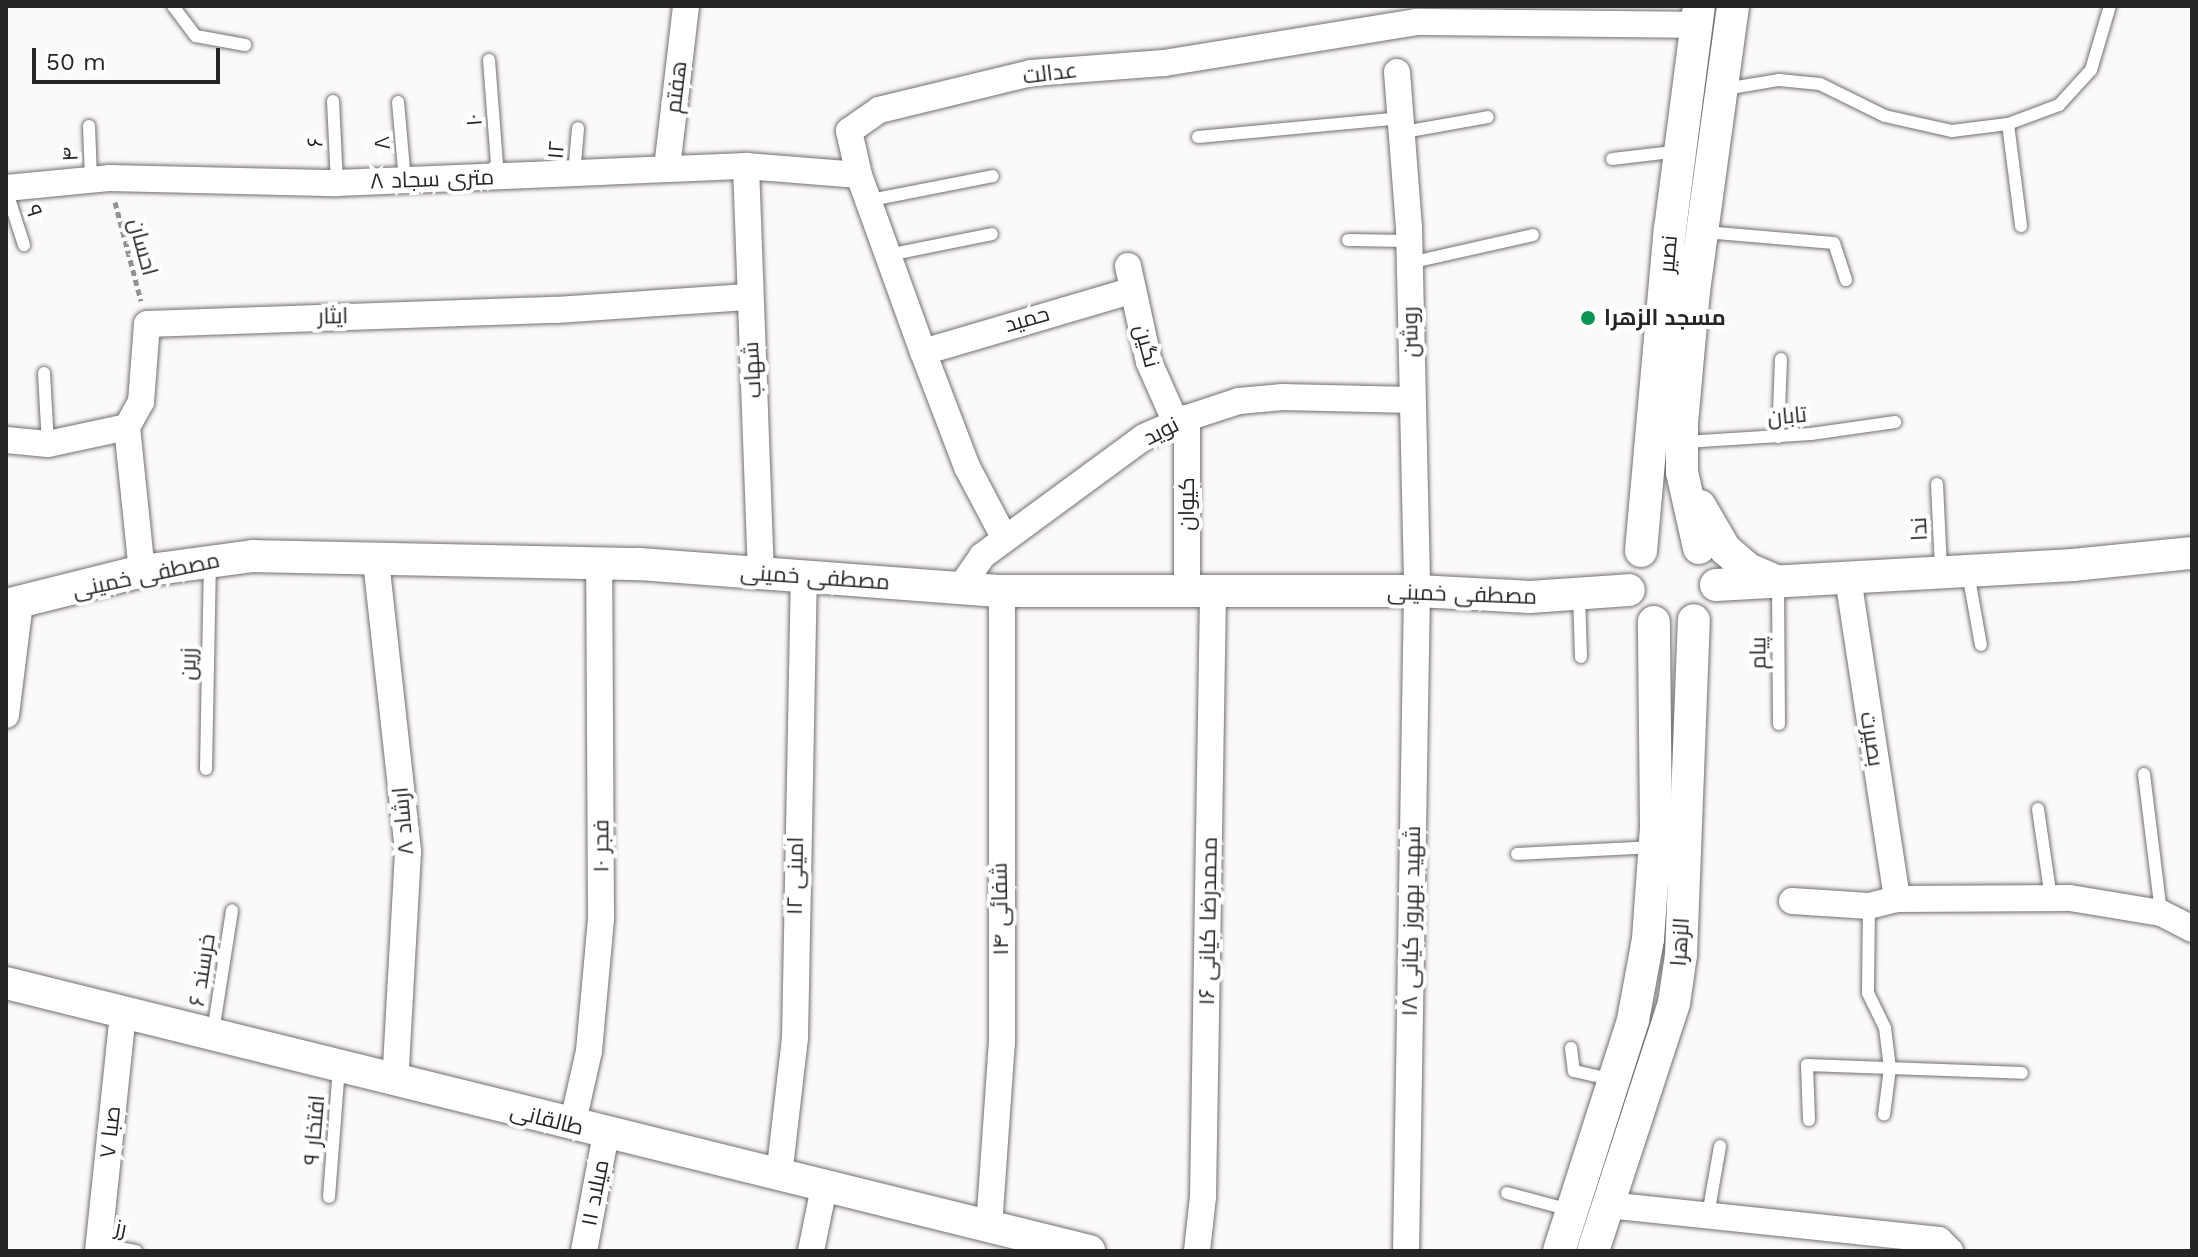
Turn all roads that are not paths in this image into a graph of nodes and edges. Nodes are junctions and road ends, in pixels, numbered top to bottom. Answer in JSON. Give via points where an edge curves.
{"nodes":[{"id":1,"x":173,"y":6,"type":"edge"},
{"id":2,"x":686,"y":6,"type":"edge"},
{"id":3,"x":1733,"y":6,"type":"edge"},
{"id":4,"x":2110,"y":6,"type":"edge"},
{"id":5,"x":1698,"y":16,"type":"edge"},
{"id":6,"x":245,"y":45,"type":"dead end"},
{"id":7,"x":489,"y":60,"type":"dead end"},
{"id":8,"x":1397,"y":72,"type":"dead end"},
{"id":9,"x":1722,"y":89,"type":"junction"},
{"id":10,"x":333,"y":101,"type":"dead end"},
{"id":11,"x":398,"y":102,"type":"dead end"},
{"id":12,"x":1488,"y":117,"type":"dead end"},
{"id":13,"x":2008,"y":124,"type":"junction"},
{"id":14,"x":1404,"y":125,"type":"junction"},
{"id":15,"x":89,"y":126,"type":"dead end"},
{"id":16,"x":578,"y":128,"type":"dead end"},
{"id":17,"x":1198,"y":137,"type":"dead end"},
{"id":18,"x":1680,"y":151,"type":"junction"},
{"id":19,"x":1612,"y":159,"type":"dead end"},
{"id":20,"x":746,"y":166,"type":"junction"},
{"id":21,"x":667,"y":168,"type":"junction"},
{"id":22,"x":574,"y":175,"type":"junction"},
{"id":23,"x":859,"y":175,"type":"junction"},
{"id":24,"x":993,"y":176,"type":"dead end"},
{"id":25,"x":498,"y":177,"type":"junction"},
{"id":26,"x":100,"y":179,"type":"junction"},
{"id":27,"x":405,"y":180,"type":"junction"},
{"id":28,"x":337,"y":183,"type":"junction"},
{"id":29,"x":6,"y":189,"type":"edge"},
{"id":30,"x":871,"y":200,"type":"junction"},
{"id":31,"x":2021,"y":226,"type":"dead end"},
{"id":32,"x":1702,"y":231,"type":"junction"},
{"id":33,"x":992,"y":234,"type":"dead end"},
{"id":34,"x":1533,"y":235,"type":"dead end"},
{"id":35,"x":1348,"y":240,"type":"dead end"},
{"id":36,"x":24,"y":245,"type":"dead end"},
{"id":37,"x":1409,"y":252,"type":"junction"},
{"id":38,"x":888,"y":255,"type":"junction"},
{"id":39,"x":1131,"y":278,"type":"joint"},
{"id":40,"x":1846,"y":280,"type":"dead end"},
{"id":41,"x":748,"y":297,"type":"junction"},
{"id":42,"x":923,"y":352,"type":"junction"},
{"id":43,"x":1781,"y":359,"type":"dead end"},
{"id":44,"x":44,"y":373,"type":"dead end"},
{"id":45,"x":1412,"y":400,"type":"junction"},
{"id":46,"x":1182,"y":420,"type":"junction"},
{"id":47,"x":1895,"y":422,"type":"dead end"},
{"id":48,"x":127,"y":427,"type":"junction"},
{"id":49,"x":1778,"y":437,"type":"junction"},
{"id":50,"x":6,"y":440,"type":"edge"},
{"id":51,"x":48,"y":444,"type":"junction"},
{"id":52,"x":1682,"y":457,"type":"junction"},
{"id":53,"x":1648,"y":468,"type":"junction"},
{"id":54,"x":1937,"y":484,"type":"dead end"},
{"id":55,"x":1005,"y":539,"type":"junction"},
{"id":56,"x":1699,"y":548,"type":"junction"},
{"id":57,"x":1641,"y":551,"type":"junction"},
{"id":58,"x":2192,"y":553,"type":"edge"},
{"id":59,"x":210,"y":558,"type":"junction"},
{"id":60,"x":376,"y":561,"type":"junction"},
{"id":61,"x":599,"y":564,"type":"junction"},
{"id":62,"x":142,"y":571,"type":"junction"},
{"id":63,"x":1954,"y":572,"type":"junction"},
{"id":64,"x":761,"y":573,"type":"junction"},
{"id":65,"x":804,"y":574,"type":"junction"},
{"id":66,"x":1848,"y":578,"type":"junction"},
{"id":67,"x":1778,"y":582,"type":"junction"},
{"id":68,"x":1716,"y":585,"type":"junction"},
{"id":69,"x":960,"y":588,"type":"junction"},
{"id":70,"x":1629,"y":590,"type":"junction"},
{"id":71,"x":1002,"y":591,"type":"junction"},
{"id":72,"x":1200,"y":591,"type":"junction"},
{"id":73,"x":1417,"y":591,"type":"junction"},
{"id":74,"x":1579,"y":594,"type":"junction"},
{"id":75,"x":13,"y":604,"type":"edge"},
{"id":76,"x":1694,"y":620,"type":"junction"},
{"id":77,"x":1654,"y":622,"type":"junction"},
{"id":78,"x":1981,"y":645,"type":"dead end"},
{"id":79,"x":1581,"y":657,"type":"dead end"},
{"id":80,"x":1655,"y":679,"type":"junction"},
{"id":81,"x":1691,"y":688,"type":"junction"},
{"id":82,"x":6,"y":715,"type":"edge"},
{"id":83,"x":1779,"y":724,"type":"dead end"},
{"id":84,"x":206,"y":769,"type":"dead end"},
{"id":85,"x":2144,"y":774,"type":"dead end"},
{"id":86,"x":2038,"y":809,"type":"dead end"},
{"id":87,"x":1654,"y":847,"type":"junction"},
{"id":88,"x":1517,"y":854,"type":"dead end"},
{"id":89,"x":2051,"y":898,"type":"junction"},
{"id":90,"x":1897,"y":899,"type":"junction"},
{"id":91,"x":1792,"y":901,"type":"dead end"},
{"id":92,"x":1869,"y":906,"type":"junction"},
{"id":93,"x":232,"y":910,"type":"dead end"},
{"id":94,"x":2161,"y":913,"type":"junction"},
{"id":95,"x":2192,"y":929,"type":"edge"},
{"id":96,"x":6,"y":983,"type":"edge"},
{"id":97,"x":123,"y":1013,"type":"junction"},
{"id":98,"x":213,"y":1035,"type":"junction"},
{"id":99,"x":1571,"y":1048,"type":"dead end"},
{"id":100,"x":339,"y":1067,"type":"junction"},
{"id":101,"x":1890,"y":1068,"type":"junction"},
{"id":102,"x":2022,"y":1073,"type":"dead end"},
{"id":103,"x":1615,"y":1080,"type":"junction"},
{"id":104,"x":395,"y":1081,"type":"junction"},
{"id":105,"x":1884,"y":1115,"type":"dead end"},
{"id":106,"x":1809,"y":1120,"type":"dead end"},
{"id":107,"x":572,"y":1126,"type":"junction"},
{"id":108,"x":606,"y":1134,"type":"junction"},
{"id":109,"x":1720,"y":1146,"type":"dead end"},
{"id":110,"x":779,"y":1176,"type":"junction"},
{"id":111,"x":824,"y":1187,"type":"junction"},
{"id":112,"x":1507,"y":1193,"type":"dead end"},
{"id":113,"x":329,"y":1197,"type":"dead end"},
{"id":114,"x":1608,"y":1205,"type":"junction"},
{"id":115,"x":1574,"y":1212,"type":"junction"},
{"id":116,"x":1708,"y":1215,"type":"junction"},
{"id":117,"x":989,"y":1227,"type":"junction"},
{"id":118,"x":1036,"y":1245,"type":"edge"},
{"id":119,"x":98,"y":1247,"type":"edge"},
{"id":120,"x":136,"y":1251,"type":"edge"},
{"id":121,"x":584,"y":1251,"type":"edge"},
{"id":122,"x":811,"y":1251,"type":"edge"},
{"id":123,"x":1089,"y":1251,"type":"edge"},
{"id":124,"x":1197,"y":1251,"type":"edge"},
{"id":125,"x":1406,"y":1251,"type":"edge"},
{"id":126,"x":1559,"y":1251,"type":"edge"},
{"id":127,"x":1593,"y":1251,"type":"edge"},
{"id":128,"x":1950,"y":1251,"type":"edge"}],
"edges":[{"from":1,"to":6,"type":"lane","via":[[196,36]]},
{"from":2,"to":21,"type":"street","name":"هفتم"},
{"from":3,"to":9,"type":"street"},
{"from":4,"to":13,"type":"lane","via":[[2091,70],[2059,105]]},
{"from":5,"to":18,"type":"street","name":"نصیر"},
{"from":5,"to":23,"type":"street","name":"عدالت","via":[[1416,22],[1164,63],[1031,73],[879,110],[849,131]]},
{"from":7,"to":25,"type":"lane","name":"۱۰"},
{"from":8,"to":14,"type":"street","name":"روشن"},
{"from":9,"to":13,"type":"lane","via":[[1779,80],[1820,84],[1885,116],[1952,131]]},
{"from":9,"to":32,"type":"street"},
{"from":10,"to":28,"type":"lane","name":"۶"},
{"from":11,"to":27,"type":"lane","name":"۸"},
{"from":12,"to":14,"type":"lane"},
{"from":13,"to":31,"type":"lane"},
{"from":14,"to":17,"type":"lane"},
{"from":14,"to":37,"type":"street","name":"روشن"},
{"from":15,"to":26,"type":"lane","name":"۴"},
{"from":16,"to":22,"type":"lane","name":"۱۲"},
{"from":18,"to":19,"type":"lane"},
{"from":18,"to":53,"type":"street","name":"نصیر"},
{"from":20,"to":21,"type":"street","name":"۸ متری سجاد"},
{"from":20,"to":23,"type":"street","name":"۸ متری سجاد"},
{"from":20,"to":41,"type":"street","name":"شهاب"},
{"from":21,"to":22,"type":"street","name":"۸ متری سجاد"},
{"from":22,"to":25,"type":"street","name":"۸ متری سجاد"},
{"from":23,"to":30,"type":"street","name":"عدالت"},
{"from":24,"to":30,"type":"lane"},
{"from":25,"to":27,"type":"street","name":"۸ متری سجاد"},
{"from":26,"to":28,"type":"street","name":"۸ متری سجاد"},
{"from":26,"to":29,"type":"street","name":"۸ متری سجاد"},
{"from":27,"to":28,"type":"street","name":"۸ متری سجاد"},
{"from":29,"to":36,"type":"lane","name":"۹"},
{"from":30,"to":38,"type":"street","name":"عدالت"},
{"from":32,"to":40,"type":"lane","via":[[1834,243]]},
{"from":32,"to":52,"type":"street"},
{"from":33,"to":38,"type":"lane"},
{"from":34,"to":37,"type":"lane"},
{"from":35,"to":37,"type":"lane"},
{"from":37,"to":45,"type":"street","name":"روشن"},
{"from":38,"to":42,"type":"street","name":"عدالت"},
{"from":39,"to":42,"type":"street","name":"حمید"},
{"from":39,"to":46,"type":"street","name":"نگین","via":[[1149,362]]},
{"from":41,"to":48,"type":"street","name":"ایثار","via":[[556,310],[147,324],[141,402]]},
{"from":41,"to":64,"type":"street","name":"شهاب"},
{"from":42,"to":55,"type":"street","name":"عدالت","via":[[967,467]]},
{"from":43,"to":49,"type":"lane"},
{"from":44,"to":51,"type":"lane"},
{"from":45,"to":46,"type":"street","name":"نوید","via":[[1283,397],[1239,401]]},
{"from":45,"to":73,"type":"street","name":"روشن"},
{"from":46,"to":55,"type":"street","name":"نوید","via":[[1144,437]]},
{"from":46,"to":72,"type":"street","name":"کیوان"},
{"from":47,"to":49,"type":"lane","name":"تابان"},
{"from":48,"to":51,"type":"street"},
{"from":48,"to":62,"type":"street"},
{"from":49,"to":52,"type":"lane","name":"تابان"},
{"from":50,"to":51,"type":"street"},
{"from":52,"to":53,"type":"street","via":[[1664,478]]},
{"from":52,"to":56,"type":"street"},
{"from":52,"to":67,"type":"street","via":[[1725,549],[1748,569]]},
{"from":53,"to":57,"type":"street","name":"نصیر"},
{"from":54,"to":63,"type":"lane","name":"ندا"},
{"from":55,"to":69,"type":"street","name":"نوید","via":[[982,556]]},
{"from":56,"to":57,"type":"street","via":[[1680,539],[1659,540]]},
{"from":56,"to":68,"type":"street","via":[[1712,565]]},
{"from":57,"to":70,"type":"street","via":[[1630,569]]},
{"from":58,"to":63,"type":"street"},
{"from":59,"to":60,"type":"street","name":"مصطفی خمینی"},
{"from":59,"to":62,"type":"street","name":"مصطفی خمینی"},
{"from":59,"to":84,"type":"lane","name":"زرین"},
{"from":60,"to":61,"type":"street","name":"مصطفی خمینی"},
{"from":60,"to":104,"type":"street","name":"ارشاد ۸","via":[[408,852]]},
{"from":61,"to":64,"type":"street","name":"مصطفی خمینی"},
{"from":61,"to":107,"type":"street","name":"فجر ۱۰","via":[[601,918],[589,1051]]},
{"from":62,"to":75,"type":"street","name":"مصطفی خمینی"},
{"from":63,"to":66,"type":"street"},
{"from":63,"to":78,"type":"lane","name":"ندا"},
{"from":64,"to":65,"type":"street","name":"مصطفی خمینی"},
{"from":65,"to":69,"type":"street","name":"مصطفی خمینی"},
{"from":65,"to":110,"type":"street","name":"امینی ۱۲","via":[[795,1038]]},
{"from":66,"to":67,"type":"street"},
{"from":66,"to":90,"type":"street","name":"بصیرت"},
{"from":67,"to":68,"type":"street"},
{"from":67,"to":83,"type":"lane","name":"پیام"},
{"from":68,"to":76,"type":"street","via":[[1709,605]]},
{"from":69,"to":71,"type":"street","name":"مصطفی خمینی"},
{"from":70,"to":74,"type":"street","name":"مصطفی خمینی"},
{"from":70,"to":77,"type":"street","via":[[1637,609]]},
{"from":71,"to":72,"type":"street","name":"مصطفی خمینی"},
{"from":71,"to":117,"type":"street","name":"شفائی ۱۴","via":[[1002,1043]]},
{"from":72,"to":73,"type":"street","name":"مصطفی خمینی"},
{"from":72,"to":124,"type":"street","name":"محمدرضا کیانی ۱۶","via":[[1203,1197]]},
{"from":73,"to":74,"type":"street","name":"مصطفی خمینی"},
{"from":73,"to":125,"type":"street","name":"شهید بهروز کیانی ۱۸"},
{"from":74,"to":79,"type":"lane"},
{"from":75,"to":82,"type":"street"},
{"from":76,"to":77,"type":"street","via":[[1674,626]]},
{"from":76,"to":81,"type":"street","name":"الزهرا"},
{"from":77,"to":80,"type":"street","name":"الزهرا"},
{"from":80,"to":81,"type":"street","via":[[1666,671],[1679,671]]},
{"from":80,"to":87,"type":"street","name":"الزهرا"},
{"from":81,"to":114,"type":"street","name":"الزهرا","via":[[1676,991]]},
{"from":85,"to":94,"type":"lane"},
{"from":86,"to":89,"type":"lane"},
{"from":87,"to":88,"type":"lane"},
{"from":87,"to":103,"type":"street","name":"الزهرا","via":[[1648,939]]},
{"from":89,"to":90,"type":"street"},
{"from":89,"to":94,"type":"street"},
{"from":90,"to":92,"type":"street"},
{"from":91,"to":92,"type":"street"},
{"from":92,"to":101,"type":"lane","via":[[1868,993],[1885,1028]]},
{"from":93,"to":98,"type":"lane","name":"خرسند ۶"},
{"from":94,"to":95,"type":"street"},
{"from":96,"to":97,"type":"street","name":"طالقانی"},
{"from":97,"to":98,"type":"street","name":"طالقانی"},
{"from":97,"to":119,"type":"street","name":"صبا ۷"},
{"from":98,"to":100,"type":"street","name":"طالقانی"},
{"from":99,"to":103,"type":"lane","via":[[1574,1071]]},
{"from":100,"to":104,"type":"street","name":"طالقانی"},
{"from":100,"to":113,"type":"lane","name":"افتخار ۹"},
{"from":101,"to":102,"type":"lane"},
{"from":101,"to":105,"type":"lane"},
{"from":101,"to":106,"type":"lane","via":[[1807,1065]]},
{"from":103,"to":115,"type":"street","name":"الزهرا"},
{"from":104,"to":107,"type":"street","name":"طالقانی"},
{"from":107,"to":108,"type":"street","name":"طالقانی"},
{"from":108,"to":110,"type":"street","name":"طالقانی"},
{"from":108,"to":121,"type":"street","name":"میلاد ۱۱"},
{"from":109,"to":116,"type":"lane"},
{"from":110,"to":111,"type":"street","name":"طالقانی"},
{"from":111,"to":117,"type":"street","name":"طالقانی"},
{"from":111,"to":122,"type":"street"},
{"from":112,"to":115,"type":"lane"},
{"from":114,"to":116,"type":"street"},
{"from":114,"to":127,"type":"street","name":"الزهرا"},
{"from":115,"to":126,"type":"street","name":"الزهرا"},
{"from":116,"to":128,"type":"street","via":[[1939,1240]]},
{"from":117,"to":118,"type":"street","name":"طالقانی"},
{"from":118,"to":123,"type":"street","name":"طالقانی"},
{"from":119,"to":120,"type":"lane","name":"رز"}]}
